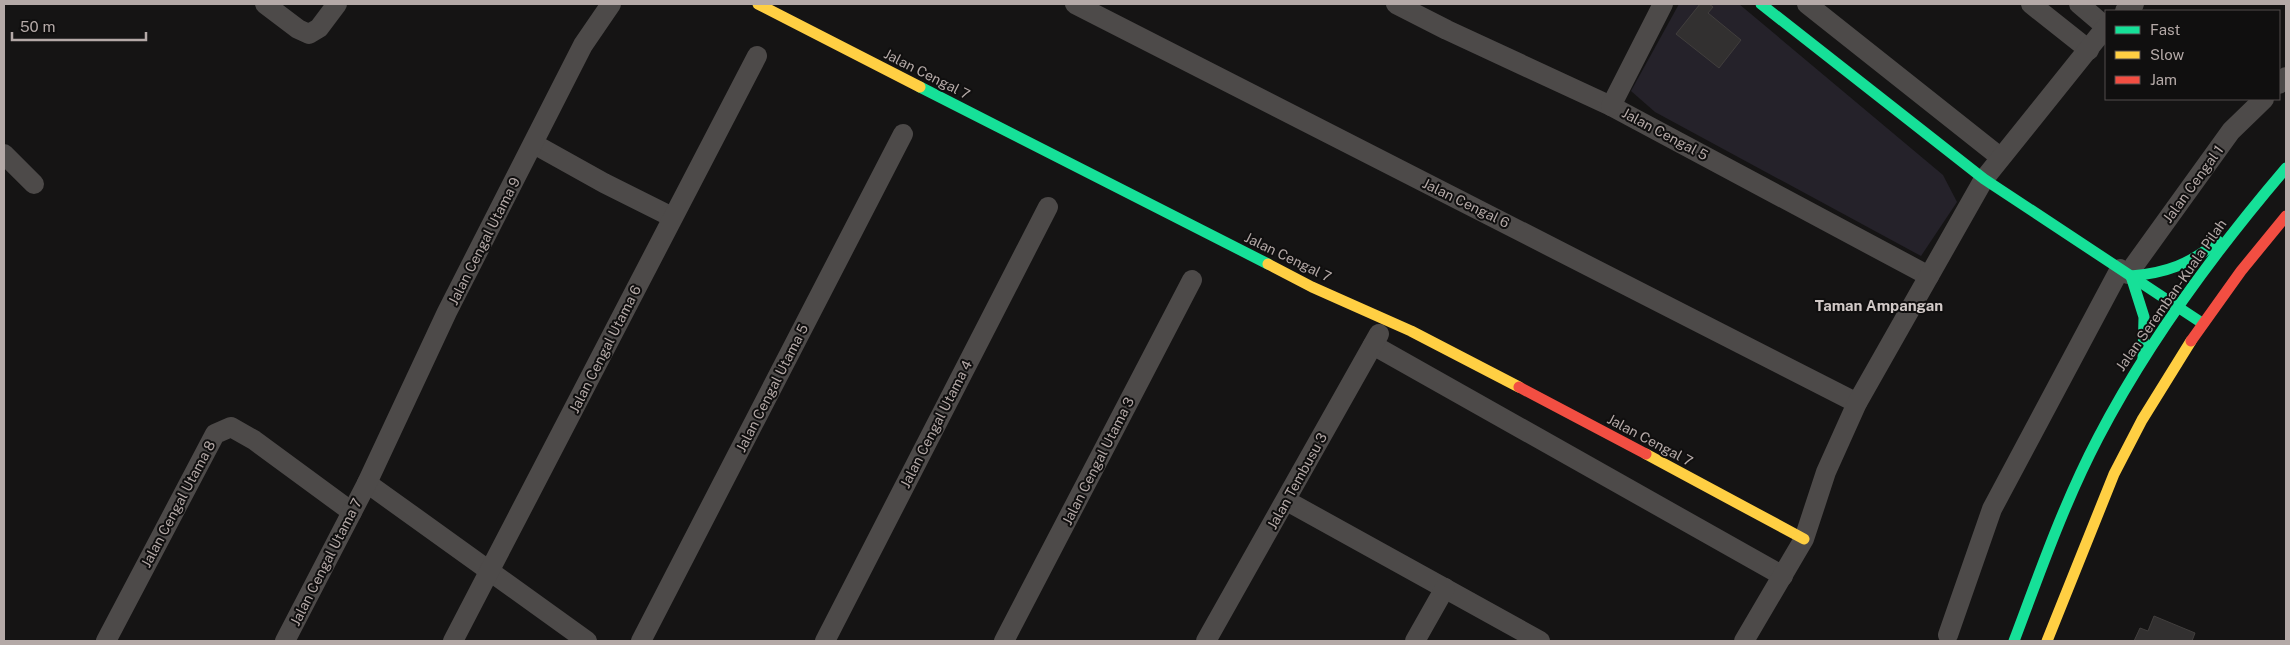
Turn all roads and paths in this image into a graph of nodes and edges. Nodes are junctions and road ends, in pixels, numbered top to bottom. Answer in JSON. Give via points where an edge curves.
{"nodes":[{"id":1,"x":265,"y":4,"type":"edge"},
{"id":2,"x":337,"y":4,"type":"edge"},
{"id":3,"x":611,"y":4,"type":"edge"},
{"id":4,"x":758,"y":4,"type":"edge"},
{"id":5,"x":1075,"y":4,"type":"edge"},
{"id":6,"x":1396,"y":4,"type":"edge"},
{"id":7,"x":1663,"y":4,"type":"edge"},
{"id":8,"x":1761,"y":4,"type":"edge"},
{"id":9,"x":1807,"y":4,"type":"edge"},
{"id":10,"x":2031,"y":4,"type":"edge"},
{"id":11,"x":2079,"y":4,"type":"edge"},
{"id":12,"x":2105,"y":26,"type":"edge"},
{"id":13,"x":2105,"y":28,"type":"edge"},
{"id":14,"x":2090,"y":50,"type":"junction"},
{"id":15,"x":757,"y":56,"type":"dead end"},
{"id":16,"x":2263,"y":100,"type":"edge"},
{"id":17,"x":1612,"y":106,"type":"junction"},
{"id":18,"x":903,"y":134,"type":"dead end"},
{"id":19,"x":534,"y":144,"type":"junction"},
{"id":20,"x":4,"y":154,"type":"edge"},
{"id":21,"x":2000,"y":157,"type":"junction"},
{"id":22,"x":2286,"y":168,"type":"edge"},
{"id":23,"x":1984,"y":179,"type":"junction"},
{"id":24,"x":34,"y":184,"type":"dead end"},
{"id":25,"x":1048,"y":207,"type":"dead end"},
{"id":26,"x":2286,"y":216,"type":"edge"},
{"id":27,"x":672,"y":217,"type":"junction"},
{"id":28,"x":2242,"y":219,"type":"junction"},
{"id":29,"x":2127,"y":273,"type":"junction"},
{"id":30,"x":1929,"y":276,"type":"junction"},
{"id":31,"x":1192,"y":280,"type":"dead end"},
{"id":32,"x":2179,"y":308,"type":"junction"},
{"id":33,"x":1387,"y":319,"type":"junction"},
{"id":34,"x":2204,"y":325,"type":"junction"},
{"id":35,"x":1372,"y":345,"type":"junction"},
{"id":36,"x":2142,"y":358,"type":"junction"},
{"id":37,"x":1857,"y":402,"type":"junction"},
{"id":38,"x":368,"y":483,"type":"junction"},
{"id":39,"x":1287,"y":500,"type":"junction"},
{"id":40,"x":352,"y":512,"type":"junction"},
{"id":41,"x":1804,"y":539,"type":"junction"},
{"id":42,"x":489,"y":570,"type":"junction"},
{"id":43,"x":1783,"y":576,"type":"junction"},
{"id":44,"x":1445,"y":588,"type":"junction"},
{"id":45,"x":1948,"y":635,"type":"dead end"},
{"id":46,"x":106,"y":641,"type":"edge"},
{"id":47,"x":285,"y":641,"type":"edge"},
{"id":48,"x":452,"y":641,"type":"edge"},
{"id":49,"x":587,"y":641,"type":"edge"},
{"id":50,"x":641,"y":641,"type":"edge"},
{"id":51,"x":825,"y":641,"type":"edge"},
{"id":52,"x":1004,"y":641,"type":"edge"},
{"id":53,"x":1206,"y":641,"type":"edge"},
{"id":54,"x":1414,"y":641,"type":"edge"},
{"id":55,"x":1540,"y":641,"type":"edge"},
{"id":56,"x":1744,"y":641,"type":"edge"},
{"id":57,"x":2014,"y":641,"type":"edge"},
{"id":58,"x":2047,"y":641,"type":"edge"}],
"edges":[{"from":1,"to":2,"type":"street","via":[[310,34],[319,28]]},
{"from":3,"to":19,"type":"street","name":"Jalan Cengal Utama 9","via":[[583,45]]},
{"from":4,"to":33,"type":"main road","name":"Jalan Cengal 7","via":[[1287,274]]},
{"from":5,"to":37,"type":"street","name":"Jalan Cengal 6"},
{"from":6,"to":17,"type":"street","name":"Jalan Cengal 5"},
{"from":7,"to":17,"type":"street"},
{"from":8,"to":23,"type":"main road"},
{"from":9,"to":21,"type":"street"},
{"from":10,"to":14,"type":"street"},
{"from":11,"to":12,"type":"street"},
{"from":13,"to":14,"type":"street"},
{"from":14,"to":21,"type":"street"},
{"from":15,"to":27,"type":"street","name":"Jalan Cengal Utama 6"},
{"from":16,"to":29,"type":"street","name":"Jalan Cengal 1","via":[[2230,131]]},
{"from":17,"to":30,"type":"street","name":"Jalan Cengal 5"},
{"from":18,"to":50,"type":"street","name":"Jalan Cengal Utama 5"},
{"from":19,"to":27,"type":"street"},
{"from":19,"to":38,"type":"street","name":"Jalan Cengal Utama 9","via":[[447,312]]},
{"from":20,"to":24,"type":"street"},
{"from":21,"to":23,"type":"street"},
{"from":22,"to":28,"type":"main road","name":"Jalan Seremban-Kuala Pilah"},
{"from":23,"to":29,"type":"main road"},
{"from":23,"to":30,"type":"street"},
{"from":25,"to":51,"type":"street","name":"Jalan Cengal Utama 4"},
{"from":26,"to":34,"type":"main road"},
{"from":27,"to":42,"type":"street","name":"Jalan Cengal Utama 6"},
{"from":28,"to":29,"type":"main road","via":[[2204,254],[2172,271]]},
{"from":28,"to":32,"type":"main road","name":"Jalan Seremban-Kuala Pilah"},
{"from":29,"to":32,"type":"main road"},
{"from":29,"to":36,"type":"main road","via":[[2142,304],[2146,333]]},
{"from":29,"to":45,"type":"street","name":"Jalan Cengal 1","via":[[1992,509]]},
{"from":30,"to":37,"type":"street"},
{"from":31,"to":52,"type":"street","name":"Jalan Cengal Utama 3"},
{"from":32,"to":34,"type":"main road"},
{"from":32,"to":36,"type":"main road","name":"Jalan Seremban-Kuala Pilah"},
{"from":33,"to":35,"type":"street","name":"Jalan Tembusu 3"},
{"from":33,"to":41,"type":"main road","name":"Jalan Cengal 7"},
{"from":34,"to":58,"type":"main road","via":[[2169,375],[2125,452]]},
{"from":35,"to":39,"type":"street","name":"Jalan Tembusu 3"},
{"from":35,"to":43,"type":"street"},
{"from":36,"to":57,"type":"main road","name":"Jalan Seremban-Kuala Pilah","via":[[2098,438],[2058,522]]},
{"from":37,"to":41,"type":"street","via":[[1826,472]]},
{"from":38,"to":40,"type":"street","name":"Jalan Cengal Utama 7"},
{"from":38,"to":42,"type":"street"},
{"from":39,"to":44,"type":"street"},
{"from":39,"to":53,"type":"street","name":"Jalan Tembusu 3"},
{"from":40,"to":46,"type":"street","name":"Jalan Cengal Utama 8","via":[[231,427],[215,434]]},
{"from":40,"to":47,"type":"street","name":"Jalan Cengal Utama 7"},
{"from":41,"to":43,"type":"street"},
{"from":42,"to":48,"type":"street","name":"Jalan Cengal Utama 6"},
{"from":42,"to":49,"type":"street"},
{"from":43,"to":56,"type":"street"},
{"from":44,"to":54,"type":"street"},
{"from":44,"to":55,"type":"street"}]}
